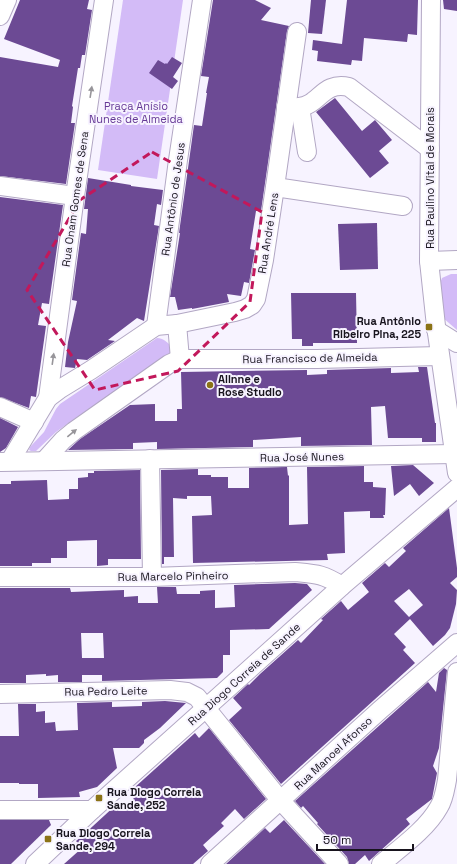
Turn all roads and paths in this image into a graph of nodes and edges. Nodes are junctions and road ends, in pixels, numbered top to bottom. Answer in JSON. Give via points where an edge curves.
{"nodes":[{"id":1,"x":7,"y":0,"type":"edge"},
{"id":2,"x":104,"y":0,"type":"edge"},
{"id":3,"x":202,"y":0,"type":"edge"},
{"id":4,"x":431,"y":0,"type":"edge"},
{"id":5,"x":0,"y":16,"type":"edge"},
{"id":6,"x":297,"y":32,"type":"dead end"},
{"id":7,"x":293,"y":107,"type":"junction"},
{"id":8,"x":430,"y":149,"type":"junction"},
{"id":9,"x":307,"y":152,"type":"dead end"},
{"id":10,"x":0,"y":186,"type":"edge"},
{"id":11,"x":275,"y":187,"type":"junction"},
{"id":12,"x":75,"y":196,"type":"junction"},
{"id":13,"x":403,"y":206,"type":"dead end"},
{"id":14,"x":457,"y":260,"type":"edge"},
{"id":15,"x":429,"y":261,"type":"junction"},
{"id":16,"x":177,"y":324,"type":"junction"},
{"id":17,"x":156,"y":326,"type":"junction"},
{"id":18,"x":436,"y":330,"type":"junction"},
{"id":19,"x":457,"y":343,"type":"edge"},
{"id":20,"x":440,"y":356,"type":"junction"},
{"id":21,"x":180,"y":359,"type":"junction"},
{"id":22,"x":451,"y":391,"type":"edge"},
{"id":23,"x":48,"y":398,"type":"junction"},
{"id":24,"x":0,"y":406,"type":"edge"},
{"id":25,"x":34,"y":422,"type":"junction"},
{"id":26,"x":454,"y":454,"type":"junction"},
{"id":27,"x":150,"y":459,"type":"junction"},
{"id":28,"x":5,"y":461,"type":"edge"},
{"id":29,"x":44,"y":461,"type":"junction"},
{"id":30,"x":457,"y":473,"type":"edge"},
{"id":31,"x":457,"y":488,"type":"edge"},
{"id":32,"x":0,"y":577,"type":"edge"},
{"id":33,"x":152,"y":577,"type":"junction"},
{"id":34,"x":342,"y":586,"type":"junction"},
{"id":35,"x":457,"y":643,"type":"edge"},
{"id":36,"x":457,"y":672,"type":"edge"},
{"id":37,"x":0,"y":694,"type":"edge"},
{"id":38,"x":207,"y":708,"type":"junction"},
{"id":39,"x":281,"y":801,"type":"junction"},
{"id":40,"x":0,"y":810,"type":"edge"},
{"id":41,"x":92,"y":810,"type":"junction"},
{"id":42,"x":35,"y":864,"type":"edge"},
{"id":43,"x":210,"y":864,"type":"edge"},
{"id":44,"x":339,"y":864,"type":"edge"},
{"id":45,"x":381,"y":864,"type":"edge"}],
"edges":[{"from":1,"to":5,"type":"street"},
{"from":12,"to":2,"type":"street","name":"Rua Onam Gomes de Sena","one_way":true},
{"from":3,"to":17,"type":"street","name":"Rua Antônio de Jesus"},
{"from":4,"to":8,"type":"street","name":"Rua Paulino Vital de Morais"},
{"from":6,"to":7,"type":"street"},
{"from":7,"to":8,"type":"street","via":[[309,103],[332,87],[349,87]]},
{"from":7,"to":9,"type":"street"},
{"from":7,"to":11,"type":"street"},
{"from":8,"to":15,"type":"street","name":"Rua Paulino Vital de Morais"},
{"from":10,"to":12,"type":"street"},
{"from":11,"to":13,"type":"street","name":"Rua André Lens"},
{"from":11,"to":16,"type":"street","name":"Rua André Lens","via":[[264,260],[256,299],[252,305],[235,312]]},
{"from":23,"to":12,"type":"street","name":"Rua Onam Gomes de Sena","one_way":true},
{"from":14,"to":15,"type":"street"},
{"from":15,"to":18,"type":"street","name":"Rua Paulino Vital de Morais"},
{"from":16,"to":17,"type":"street"},
{"from":16,"to":21,"type":"street"},
{"from":17,"to":23,"type":"street"},
{"from":18,"to":19,"type":"street"},
{"from":18,"to":20,"type":"street","name":"Rua Paulino Vital de Morais"},
{"from":20,"to":21,"type":"street","name":"Rua Francisco de Almeida"},
{"from":20,"to":22,"type":"street","name":"Rua Paulino Vital de Morais"},
{"from":29,"to":21,"type":"street","name":"Rua Francisco de Almeida","one_way":true,"via":[[74,431],[169,364]]},
{"from":22,"to":26,"type":"street","name":"Rua Paulino Vital de Morais"},
{"from":23,"to":25,"type":"street"},
{"from":24,"to":25,"type":"street"},
{"from":25,"to":28,"type":"street"},
{"from":26,"to":27,"type":"street","name":"Rua José Nunes"},
{"from":26,"to":30,"type":"street","name":"Rua Paulino Vital de Morais"},
{"from":27,"to":29,"type":"street","name":"Rua José Nunes"},
{"from":27,"to":33,"type":"street"},
{"from":28,"to":29,"type":"street","name":"Rua José Nunes"},
{"from":31,"to":34,"type":"street","name":"Rua Diogo Correia de Sande"},
{"from":32,"to":33,"type":"street","name":"Rua Marcelo Pinheiro"},
{"from":33,"to":34,"type":"street","name":"Rua Marcelo Pinheiro","via":[[295,572],[315,573],[328,577]]},
{"from":34,"to":38,"type":"street","name":"Rua Diogo Correia de Sande"},
{"from":35,"to":39,"type":"street","name":"Rua Manoel Afonso"},
{"from":36,"to":45,"type":"street","via":[[447,780],[439,808],[426,826]]},
{"from":37,"to":38,"type":"street","name":"Rua Pedro Leite","via":[[170,690],[187,692],[197,697]]},
{"from":38,"to":39,"type":"street","name":"Rua Pedro Leite"},
{"from":38,"to":41,"type":"street","name":"Rua Diogo Correia de Sande"},
{"from":39,"to":43,"type":"street","name":"Rua Manoel Afonso"},
{"from":39,"to":44,"type":"street","name":"Rua Pedro Leite"},
{"from":40,"to":41,"type":"street"},
{"from":41,"to":42,"type":"street","name":"Rua Diogo Correia de Sande"}]}
